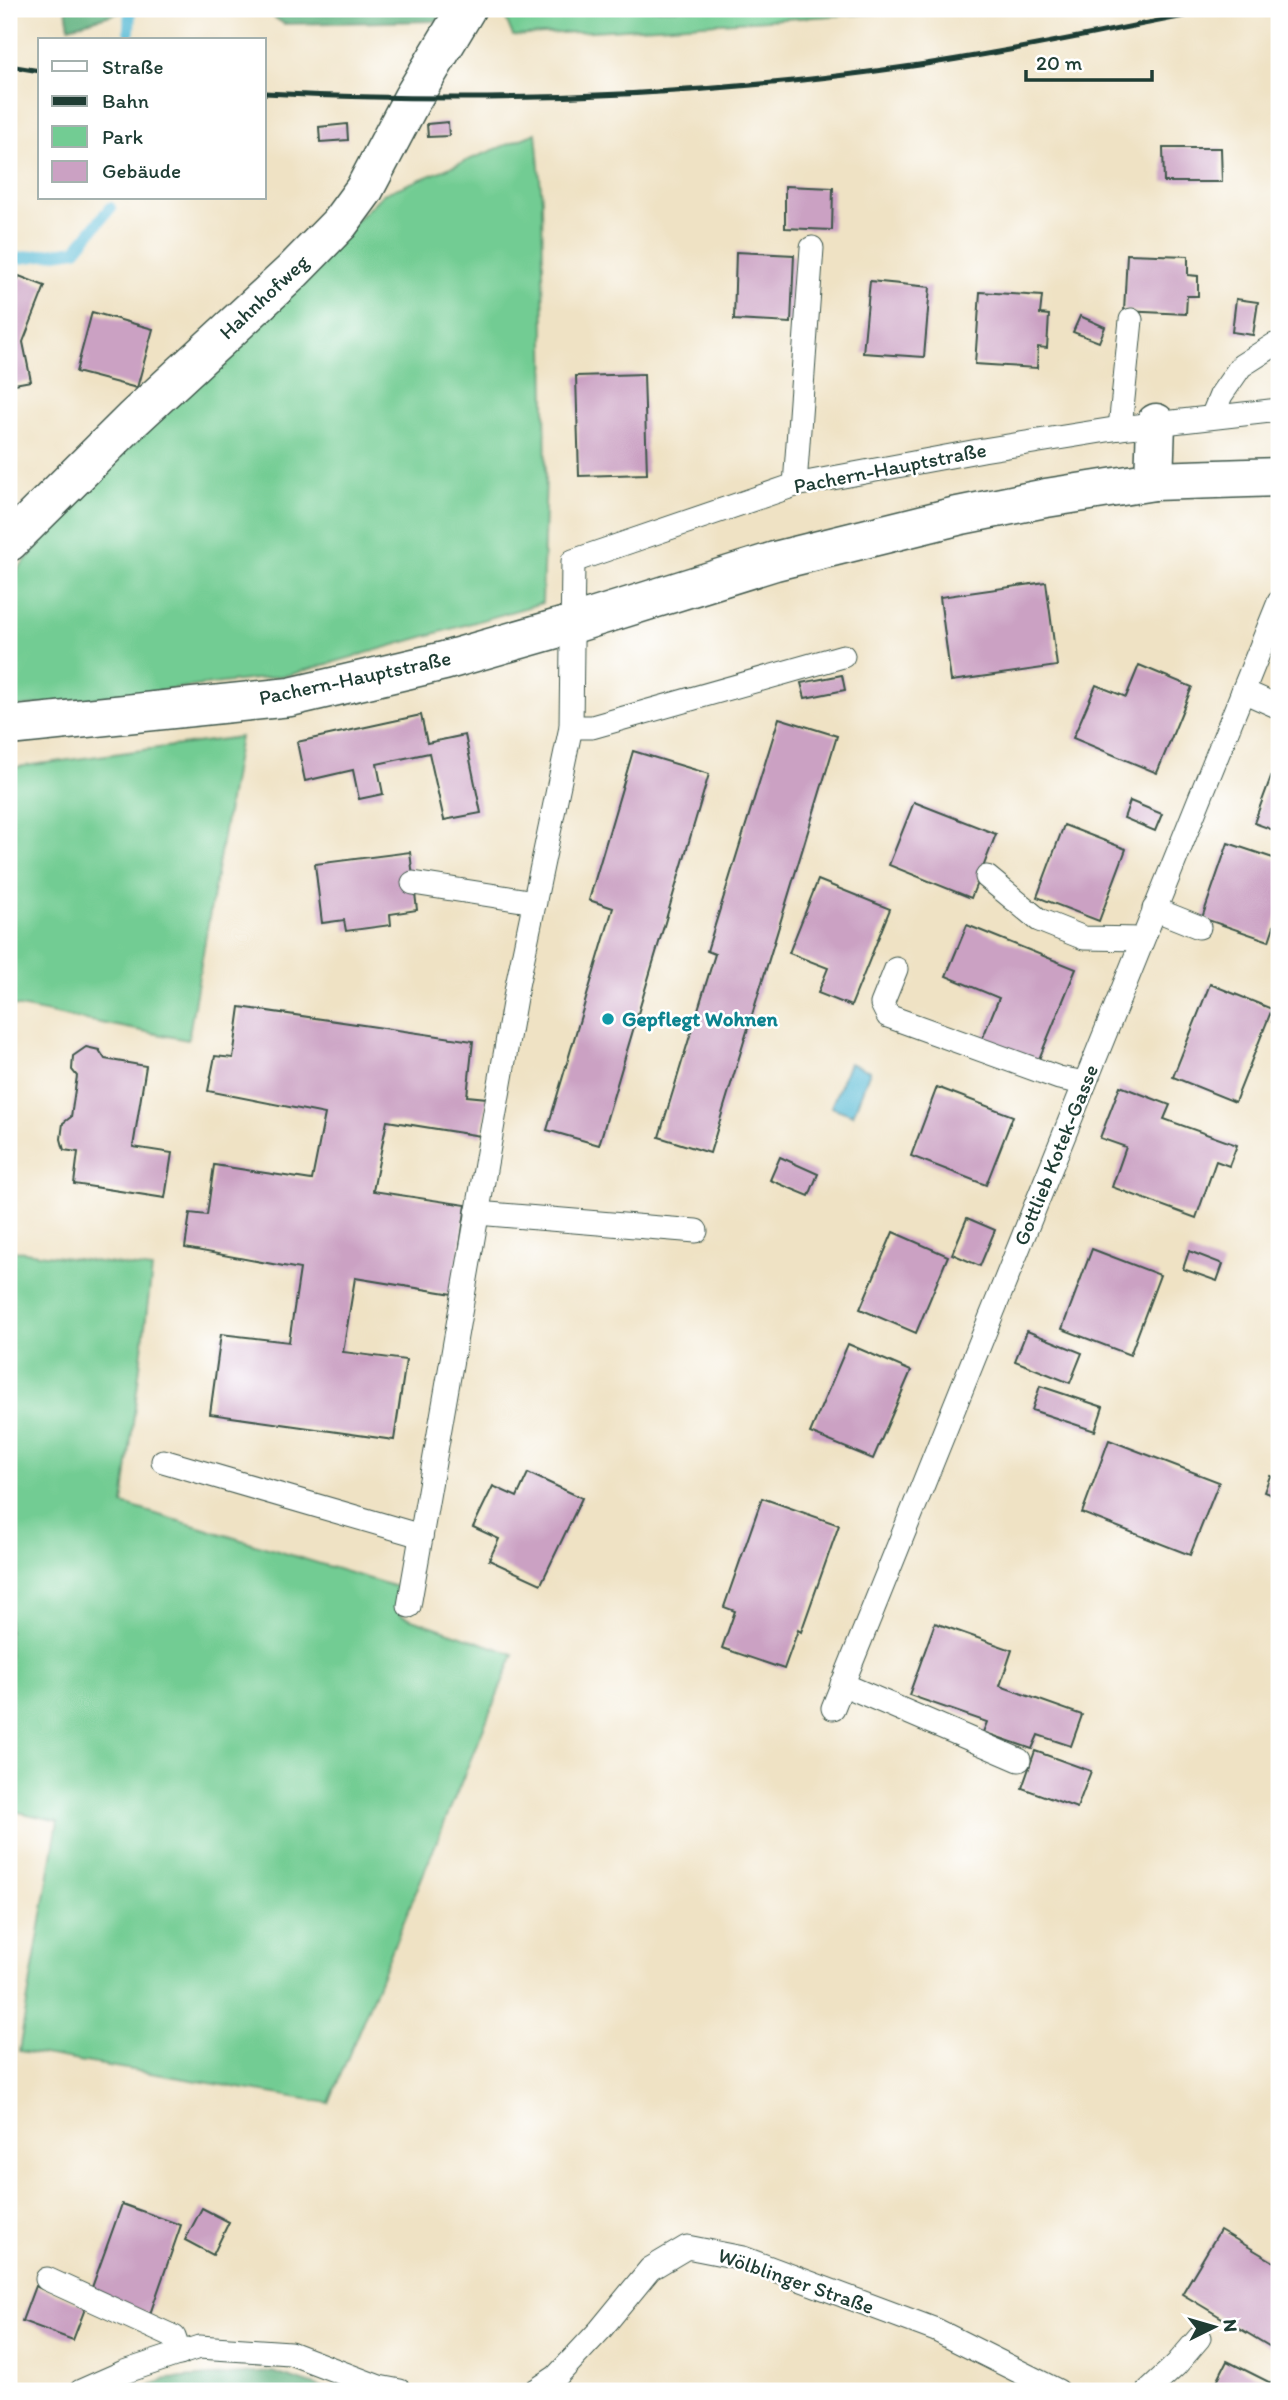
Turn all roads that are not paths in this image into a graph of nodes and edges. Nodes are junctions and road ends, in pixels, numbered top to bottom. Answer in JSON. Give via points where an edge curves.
{"nodes":[{"id":1,"x":466,"y":9,"type":"edge"},
{"id":2,"x":811,"y":248,"type":"dead end"},
{"id":3,"x":1131,"y":320,"type":"dead end"},
{"id":4,"x":1279,"y":345,"type":"edge"},
{"id":5,"x":1279,"y":410,"type":"edge"},
{"id":6,"x":1212,"y":417,"type":"junction"},
{"id":7,"x":1138,"y":425,"type":"junction"},
{"id":8,"x":1279,"y":477,"type":"edge"},
{"id":9,"x":1154,"y":481,"type":"junction"},
{"id":10,"x":794,"y":485,"type":"junction"},
{"id":11,"x":9,"y":542,"type":"edge"},
{"id":12,"x":1279,"y":602,"type":"edge"},
{"id":13,"x":573,"y":624,"type":"junction"},
{"id":14,"x":843,"y":656,"type":"dead end"},
{"id":15,"x":1243,"y":691,"type":"junction"},
{"id":16,"x":1279,"y":707,"type":"edge"},
{"id":17,"x":9,"y":726,"type":"edge"},
{"id":18,"x":571,"y":727,"type":"junction"},
{"id":19,"x":987,"y":877,"type":"dead end"},
{"id":20,"x":414,"y":883,"type":"dead end"},
{"id":21,"x":535,"y":902,"type":"junction"},
{"id":22,"x":1154,"y":909,"type":"junction"},
{"id":23,"x":1199,"y":927,"type":"dead end"},
{"id":24,"x":1142,"y":939,"type":"junction"},
{"id":25,"x":896,"y":969,"type":"dead end"},
{"id":26,"x":1085,"y":1083,"type":"junction"},
{"id":27,"x":477,"y":1213,"type":"junction"},
{"id":28,"x":696,"y":1231,"type":"dead end"},
{"id":29,"x":163,"y":1461,"type":"dead end"},
{"id":30,"x":421,"y":1536,"type":"junction"},
{"id":31,"x":409,"y":1606,"type":"dead end"},
{"id":32,"x":842,"y":1684,"type":"junction"},
{"id":33,"x":833,"y":1708,"type":"dead end"},
{"id":34,"x":1019,"y":1760,"type":"dead end"},
{"id":35,"x":47,"y":2279,"type":"dead end"},
{"id":36,"x":1199,"y":2338,"type":"dead end"},
{"id":37,"x":180,"y":2354,"type":"junction"},
{"id":38,"x":81,"y":2391,"type":"edge"},
{"id":39,"x":400,"y":2391,"type":"edge"},
{"id":40,"x":535,"y":2391,"type":"edge"},
{"id":41,"x":1058,"y":2391,"type":"edge"},
{"id":42,"x":1148,"y":2391,"type":"edge"}],
"edges":[{"from":1,"to":11,"type":"main road","name":"Hahnhofweg","via":[[364,190],[339,224]]},
{"from":2,"to":10,"type":"lane"},
{"from":3,"to":7,"type":"lane"},
{"from":4,"to":6,"type":"lane","via":[[1241,366]]},
{"from":5,"to":6,"type":"lane","name":"Pachern-Hauptstraße"},
{"from":6,"to":7,"type":"lane","name":"Pachern-Hauptstraße"},
{"from":7,"to":9,"type":"main road"},
{"from":7,"to":10,"type":"lane","name":"Pachern-Hauptstraße"},
{"from":8,"to":9,"type":"main road","name":"Pachern-Hauptstraße"},
{"from":9,"to":13,"type":"main road","name":"Pachern-Hauptstraße","via":[[1046,498],[775,561]]},
{"from":10,"to":13,"type":"lane","name":"Pachern-Hauptstraße","via":[[573,561]]},
{"from":12,"to":15,"type":"lane","name":"Gottlieb Kotek-Gasse"},
{"from":13,"to":17,"type":"main road","name":"Pachern-Hauptstraße","via":[[444,661],[290,696]]},
{"from":13,"to":18,"type":"lane"},
{"from":14,"to":18,"type":"lane","via":[[592,727]]},
{"from":15,"to":16,"type":"lane"},
{"from":15,"to":22,"type":"lane","name":"Gottlieb Kotek-Gasse"},
{"from":18,"to":21,"type":"lane"},
{"from":19,"to":24,"type":"lane","via":[[1039,920],[1084,938]]},
{"from":20,"to":21,"type":"lane"},
{"from":21,"to":27,"type":"lane"},
{"from":22,"to":23,"type":"lane"},
{"from":22,"to":24,"type":"lane","name":"Gottlieb Kotek-Gasse"},
{"from":24,"to":26,"type":"lane","name":"Gottlieb Kotek-Gasse"},
{"from":25,"to":26,"type":"lane","via":[[882,1003],[888,1016],[1059,1078]]},
{"from":26,"to":32,"type":"lane","name":"Gottlieb Kotek-Gasse"},
{"from":27,"to":28,"type":"lane"},
{"from":27,"to":30,"type":"lane"},
{"from":29,"to":30,"type":"lane"},
{"from":30,"to":31,"type":"lane"},
{"from":32,"to":33,"type":"lane","name":"Gottlieb Kotek-Gasse"},
{"from":32,"to":34,"type":"lane"},
{"from":35,"to":37,"type":"lane","via":[[174,2337]]},
{"from":36,"to":42,"type":"lane"},
{"from":37,"to":38,"type":"lane"},
{"from":37,"to":39,"type":"lane","via":[[199,2347],[290,2353]]},
{"from":40,"to":41,"type":"lane","name":"Wölblinger Straße","via":[[556,2377],[650,2269],[687,2247],[743,2258],[936,2330]]}]}
